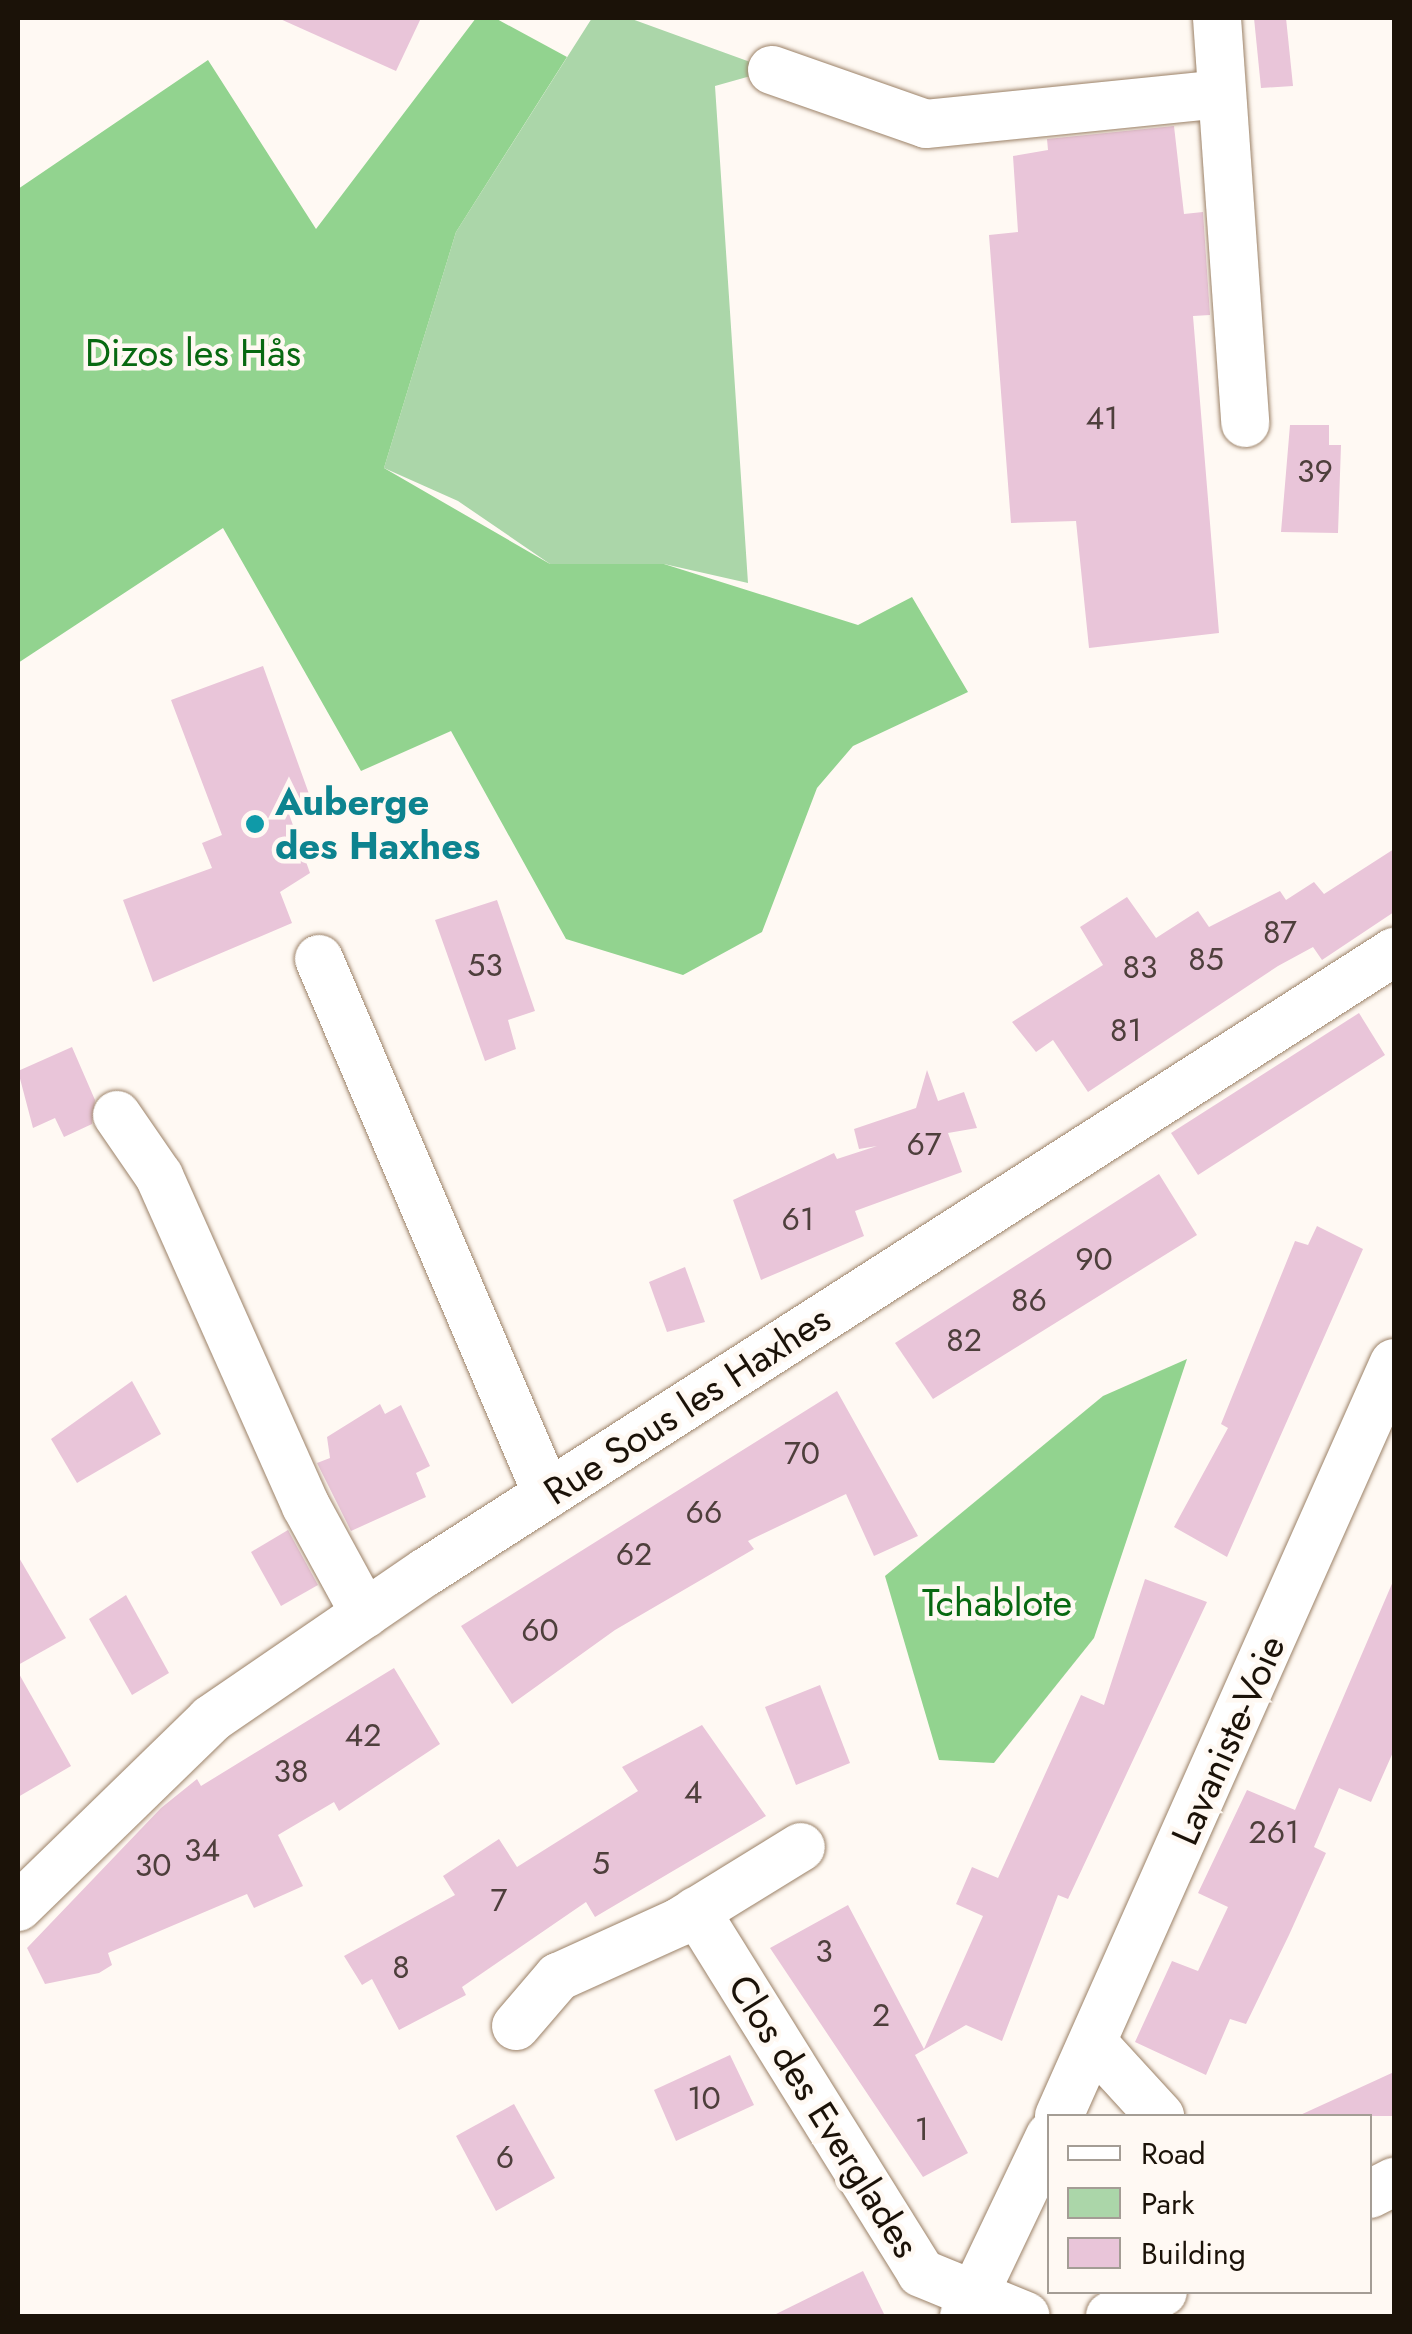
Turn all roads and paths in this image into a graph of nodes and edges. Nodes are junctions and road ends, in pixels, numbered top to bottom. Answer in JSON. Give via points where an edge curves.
{"nodes":[{"id":1,"x":1217,"y":18,"type":"edge"},
{"id":2,"x":772,"y":70,"type":"dead end"},
{"id":3,"x":1220,"y":94,"type":"junction"},
{"id":4,"x":1245,"y":423,"type":"dead end"},
{"id":5,"x":1394,"y":952,"type":"edge"},
{"id":6,"x":318,"y":959,"type":"dead end"},
{"id":7,"x":116,"y":1115,"type":"dead end"},
{"id":8,"x":1394,"y":1362,"type":"edge"},
{"id":9,"x":547,"y":1494,"type":"junction"},
{"id":10,"x":365,"y":1614,"type":"junction"},
{"id":11,"x":801,"y":1847,"type":"dead end"},
{"id":12,"x":18,"y":1906,"type":"edge"},
{"id":13,"x":696,"y":1912,"type":"junction"},
{"id":14,"x":516,"y":2026,"type":"dead end"},
{"id":15,"x":1094,"y":2044,"type":"junction"},
{"id":16,"x":1060,"y":2114,"type":"edge"},
{"id":17,"x":1158,"y":2114,"type":"edge"},
{"id":18,"x":1047,"y":2142,"type":"edge"},
{"id":19,"x":1159,"y":2294,"type":"edge"},
{"id":20,"x":969,"y":2306,"type":"edge"},
{"id":21,"x":1026,"y":2316,"type":"edge"},
{"id":22,"x":1110,"y":2316,"type":"edge"}],
"edges":[{"from":1,"to":3,"type":"street"},
{"from":2,"to":3,"type":"street","via":[[926,124]]},
{"from":3,"to":4,"type":"street"},
{"from":5,"to":9,"type":"street","name":"Rue Sous les Haxhes"},
{"from":6,"to":9,"type":"street"},
{"from":7,"to":10,"type":"street","via":[[159,1176],[306,1506]]},
{"from":8,"to":15,"type":"street","name":"Lavaniste-Voie"},
{"from":9,"to":10,"type":"street","name":"Rue Sous les Haxhes"},
{"from":10,"to":12,"type":"street","name":"Rue Sous les Haxhes","via":[[211,1719]]},
{"from":11,"to":13,"type":"street"},
{"from":13,"to":14,"type":"street","via":[[558,1977]]},
{"from":13,"to":20,"type":"street","name":"Clos des Everglades","via":[[921,2273]]},
{"from":15,"to":16,"type":"street","name":"Lavaniste-Voie"},
{"from":15,"to":17,"type":"street"},
{"from":18,"to":20,"type":"street"},
{"from":19,"to":22,"type":"street"},
{"from":20,"to":21,"type":"street","name":"Clos des Everglades"}]}
